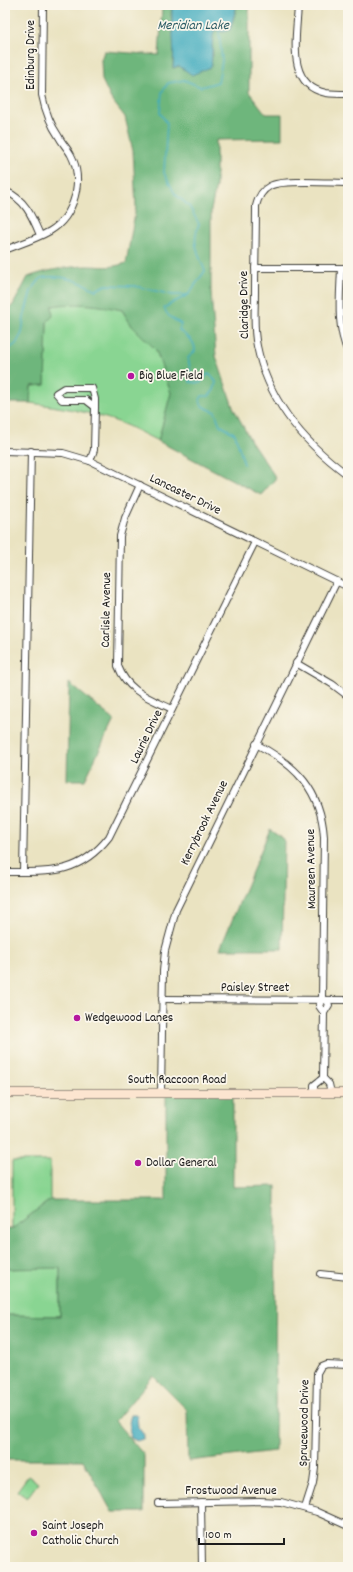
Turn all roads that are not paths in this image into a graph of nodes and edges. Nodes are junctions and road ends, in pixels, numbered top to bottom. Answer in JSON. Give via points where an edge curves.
{"nodes":[{"id":1,"x":42,"y":5,"type":"edge"},
{"id":2,"x":298,"y":5,"type":"edge"},
{"id":3,"x":348,"y":94,"type":"edge"},
{"id":4,"x":348,"y":183,"type":"edge"},
{"id":5,"x":5,"y":191,"type":"edge"},
{"id":6,"x":40,"y":235,"type":"junction"},
{"id":7,"x":5,"y":250,"type":"edge"},
{"id":8,"x":255,"y":268,"type":"junction"},
{"id":9,"x":341,"y":268,"type":"junction"},
{"id":10,"x":348,"y":268,"type":"edge"},
{"id":11,"x":348,"y":352,"type":"edge"},
{"id":12,"x":95,"y":407,"type":"junction"},
{"id":13,"x":5,"y":451,"type":"edge"},
{"id":14,"x":31,"y":451,"type":"junction"},
{"id":15,"x":90,"y":461,"type":"junction"},
{"id":16,"x":348,"y":475,"type":"edge"},
{"id":17,"x":140,"y":486,"type":"junction"},
{"id":18,"x":255,"y":542,"type":"junction"},
{"id":19,"x":337,"y":581,"type":"junction"},
{"id":20,"x":348,"y":587,"type":"edge"},
{"id":21,"x":296,"y":663,"type":"junction"},
{"id":22,"x":348,"y":696,"type":"edge"},
{"id":23,"x":172,"y":709,"type":"junction"},
{"id":24,"x":256,"y":744,"type":"junction"},
{"id":25,"x":5,"y":872,"type":"edge"},
{"id":26,"x":23,"y":872,"type":"junction"},
{"id":27,"x":162,"y":999,"type":"junction"},
{"id":28,"x":322,"y":999,"type":"junction"},
{"id":29,"x":348,"y":1000,"type":"edge"},
{"id":30,"x":323,"y":1078,"type":"junction"},
{"id":31,"x":5,"y":1093,"type":"edge"},
{"id":32,"x":161,"y":1093,"type":"junction"},
{"id":33,"x":314,"y":1093,"type":"junction"},
{"id":34,"x":331,"y":1093,"type":"junction"},
{"id":35,"x":348,"y":1093,"type":"edge"},
{"id":36,"x":321,"y":1274,"type":"dead end"},
{"id":37,"x":348,"y":1277,"type":"edge"},
{"id":38,"x":348,"y":1364,"type":"edge"},
{"id":39,"x":201,"y":1502,"type":"junction"},
{"id":40,"x":158,"y":1503,"type":"dead end"},
{"id":41,"x":305,"y":1508,"type":"junction"},
{"id":42,"x":348,"y":1526,"type":"edge"},
{"id":43,"x":202,"y":1567,"type":"edge"}],
"edges":[{"from":1,"to":6,"type":"street","name":"Edinburg Drive","via":[[42,95],[52,126],[72,158],[77,182],[74,201],[66,215],[50,231]]},
{"from":2,"to":3,"type":"street","via":[[296,60],[300,74],[309,85],[320,91]]},
{"from":4,"to":8,"type":"street","name":"Claridge Drive","via":[[280,183],[264,190],[256,206]]},
{"from":5,"to":6,"type":"street","via":[[26,206]]},
{"from":6,"to":7,"type":"street","name":"Edinburg Drive"},
{"from":8,"to":9,"type":"street"},
{"from":8,"to":16,"type":"street","name":"Claridge Drive","via":[[255,332],[261,363],[270,388],[303,434]]},
{"from":9,"to":10,"type":"street"},
{"from":9,"to":11,"type":"street","via":[[340,323]]},
{"from":12,"to":12,"type":"street","via":[[86,400],[62,400],[56,393],[64,388],[92,388]]},
{"from":12,"to":15,"type":"street","via":[[94,450]]},
{"from":13,"to":14,"type":"street","name":"Lancaster Drive"},
{"from":14,"to":15,"type":"street","name":"Lancaster Drive","via":[[63,453]]},
{"from":14,"to":26,"type":"street"},
{"from":15,"to":17,"type":"street","name":"Lancaster Drive"},
{"from":17,"to":18,"type":"street","name":"Lancaster Drive"},
{"from":17,"to":23,"type":"street","name":"Carlisle Avenue","via":[[125,518],[120,536],[118,666],[125,681],[133,689]]},
{"from":18,"to":19,"type":"street","name":"Lancaster Drive"},
{"from":18,"to":23,"type":"street","name":"Laurie Drive"},
{"from":19,"to":20,"type":"street","name":"Lancaster Drive"},
{"from":19,"to":21,"type":"street","name":"Kerrybrook Avenue"},
{"from":21,"to":22,"type":"street"},
{"from":21,"to":24,"type":"street","name":"Kerrybrook Avenue"},
{"from":23,"to":26,"type":"street","name":"Laurie Drive","via":[[104,844],[85,860],[66,869]]},
{"from":24,"to":27,"type":"street","name":"Kerrybrook Avenue","via":[[176,910],[165,951]]},
{"from":24,"to":28,"type":"street","name":"Maureen Avenue","via":[[273,753],[297,772],[312,793],[320,814],[324,837]]},
{"from":25,"to":26,"type":"street","name":"Laurie Drive"},
{"from":27,"to":28,"type":"street","name":"Paisley Street"},
{"from":27,"to":32,"type":"street","name":"Kerrybrook Avenue"},
{"from":28,"to":29,"type":"street","name":"Paisley Street"},
{"from":28,"to":30,"type":"street","name":"Maureen Avenue","via":[[319,1006],[324,1013]]},
{"from":30,"to":33,"type":"street","via":[[314,1085]]},
{"from":30,"to":34,"type":"street","via":[[329,1084]]},
{"from":31,"to":32,"type":"street","name":"South Raccoon Road"},
{"from":32,"to":33,"type":"street","name":"South Raccoon Road"},
{"from":33,"to":34,"type":"street","name":"South Raccoon Road"},
{"from":34,"to":35,"type":"street","name":"South Raccoon Road"},
{"from":36,"to":37,"type":"street"},
{"from":38,"to":41,"type":"street","name":"Sprucewood Drive","via":[[326,1364],[321,1366],[317,1373],[315,1468]]},
{"from":39,"to":40,"type":"street","name":"Frostwood Avenue"},
{"from":39,"to":41,"type":"street","name":"Frostwood Avenue","via":[[271,1501]]},
{"from":39,"to":43,"type":"street"},
{"from":41,"to":42,"type":"street","name":"Frostwood Avenue"}]}
